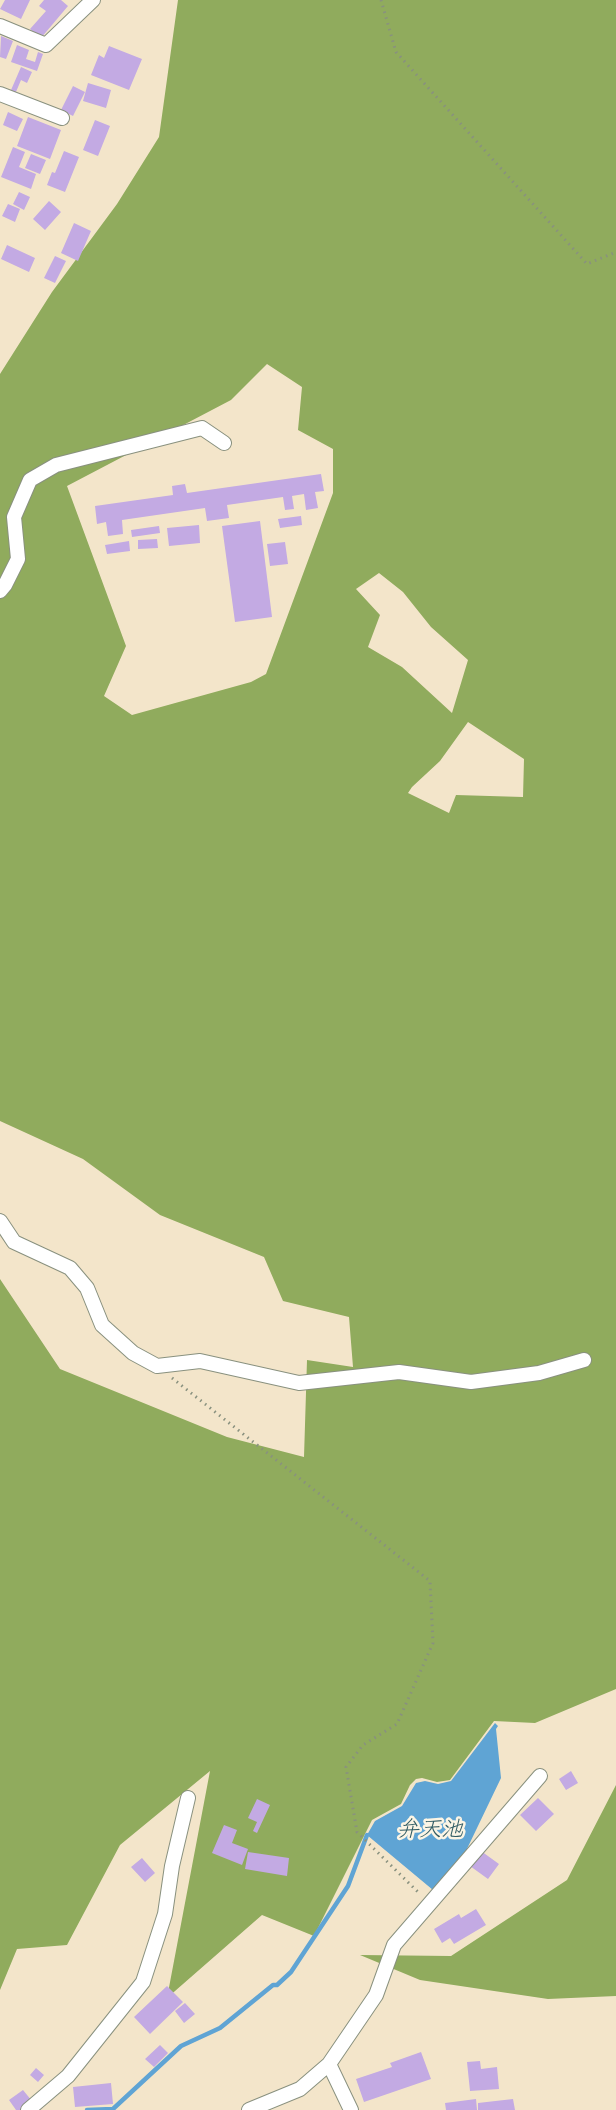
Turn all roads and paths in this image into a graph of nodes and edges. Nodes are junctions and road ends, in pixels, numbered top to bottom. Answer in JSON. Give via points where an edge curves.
{"nodes":[{"id":1,"x":93,"y":0,"type":"edge"},
{"id":2,"x":381,"y":0,"type":"edge"},
{"id":3,"x":0,"y":26,"type":"edge"},
{"id":4,"x":0,"y":94,"type":"edge"},
{"id":5,"x":62,"y":118,"type":"dead end"},
{"id":6,"x":616,"y":252,"type":"edge"},
{"id":7,"x":224,"y":443,"type":"dead end"},
{"id":8,"x":0,"y":591,"type":"edge"},
{"id":9,"x":0,"y":1221,"type":"edge"},
{"id":10,"x":584,"y":1360,"type":"dead end"},
{"id":11,"x":157,"y":1366,"type":"junction"},
{"id":12,"x":540,"y":1776,"type":"dead end"},
{"id":13,"x":188,"y":1798,"type":"dead end"},
{"id":14,"x":430,"y":1904,"type":"junction"},
{"id":15,"x":329,"y":2064,"type":"junction"},
{"id":16,"x":28,"y":2110,"type":"edge"},
{"id":17,"x":249,"y":2110,"type":"edge"},
{"id":18,"x":351,"y":2110,"type":"edge"}],
"edges":[{"from":1,"to":3,"type":"street","via":[[46,45]]},
{"from":2,"to":6,"type":"path","via":[[396,52],[587,264]]},
{"from":4,"to":5,"type":"street"},
{"from":7,"to":8,"type":"street","via":[[202,428],[56,465],[30,480],[14,517],[18,559]]},
{"from":9,"to":11,"type":"street","via":[[14,1242],[70,1268],[87,1288],[102,1325],[133,1353]]},
{"from":10,"to":11,"type":"street","via":[[539,1374],[471,1382],[399,1372],[299,1383],[200,1362]]},
{"from":11,"to":14,"type":"path","via":[[430,1581],[434,1643],[397,1724],[363,1745],[345,1767],[357,1832]]},
{"from":12,"to":14,"type":"street"},
{"from":13,"to":16,"type":"street","via":[[165,1914],[143,1982],[68,2076]]},
{"from":14,"to":15,"type":"street","via":[[394,1945],[376,1995]]},
{"from":15,"to":17,"type":"street","via":[[300,2089]]},
{"from":15,"to":18,"type":"street"}]}
